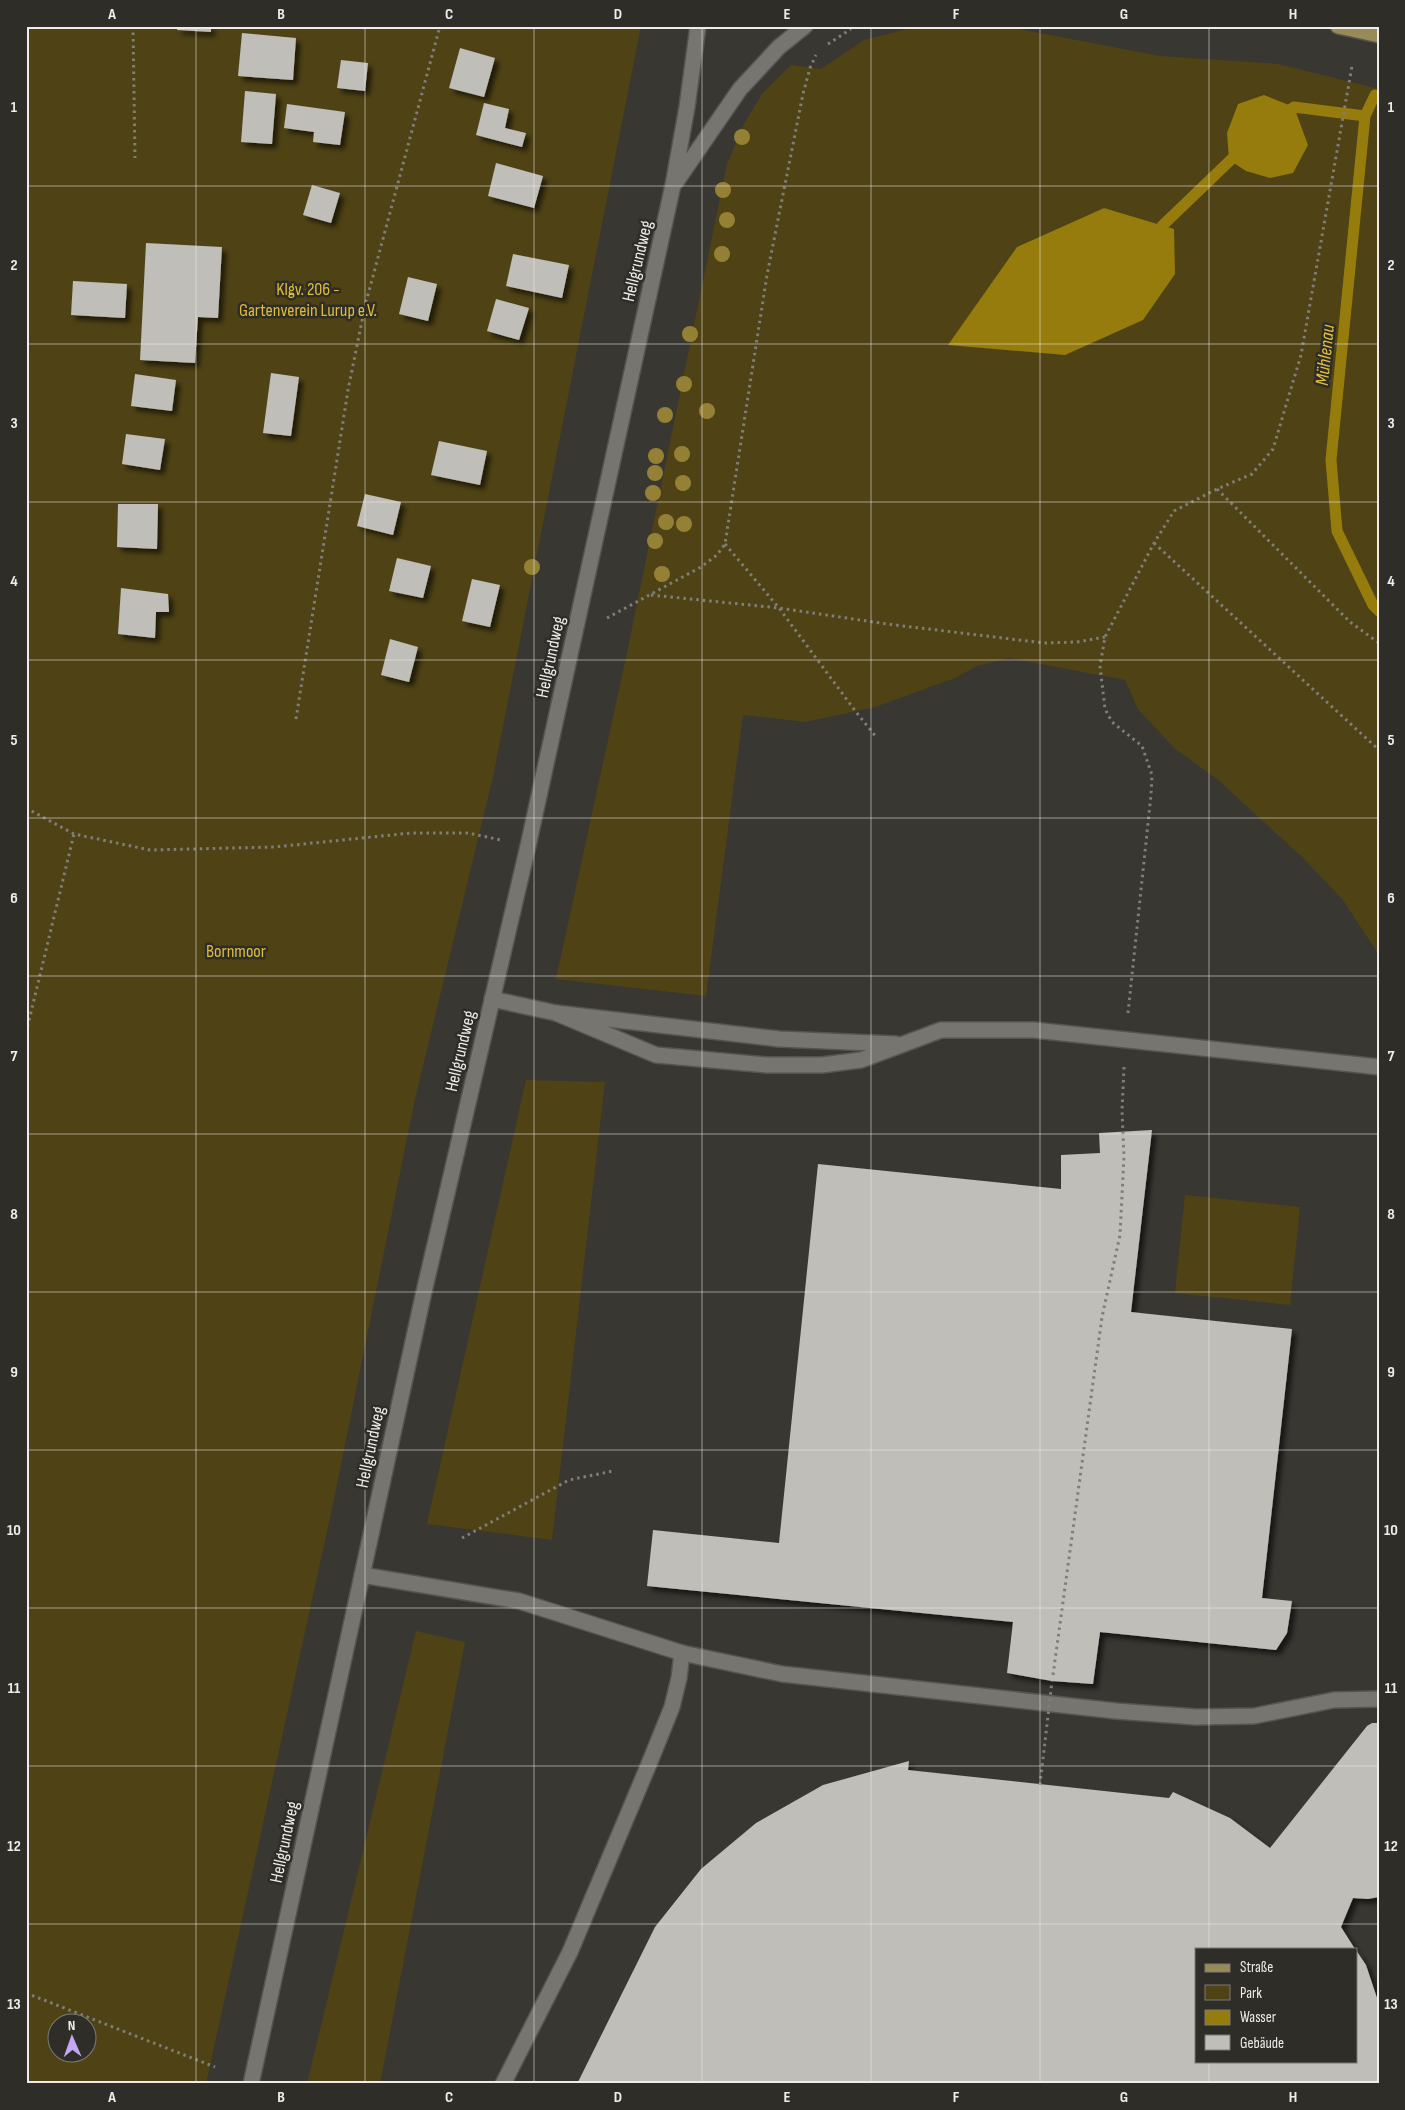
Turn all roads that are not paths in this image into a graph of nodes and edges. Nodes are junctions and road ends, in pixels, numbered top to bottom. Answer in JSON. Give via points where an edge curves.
{"nodes":[{"id":1,"x":698,"y":26,"type":"edge"},
{"id":2,"x":805,"y":26,"type":"edge"},
{"id":3,"x":1338,"y":26,"type":"edge"},
{"id":4,"x":1379,"y":36,"type":"edge"},
{"id":5,"x":674,"y":185,"type":"junction"},
{"id":6,"x":492,"y":999,"type":"junction"},
{"id":7,"x":556,"y":1013,"type":"junction"},
{"id":8,"x":902,"y":1044,"type":"junction"},
{"id":9,"x":1379,"y":1068,"type":"edge"},
{"id":10,"x":362,"y":1575,"type":"junction"},
{"id":11,"x":682,"y":1653,"type":"junction"},
{"id":12,"x":1379,"y":1699,"type":"edge"},
{"id":13,"x":251,"y":2084,"type":"edge"},
{"id":14,"x":503,"y":2084,"type":"edge"}],
"edges":[{"from":1,"to":5,"type":"street","name":"Hellgrundweg"},
{"from":2,"to":5,"type":"street","via":[[779,47],[740,89]]},
{"from":3,"to":4,"type":"main road"},
{"from":5,"to":6,"type":"street","name":"Hellgrundweg"},
{"from":6,"to":7,"type":"street"},
{"from":6,"to":10,"type":"street","name":"Hellgrundweg"},
{"from":7,"to":8,"type":"street","via":[[779,1039]]},
{"from":7,"to":8,"type":"street","via":[[656,1054],[767,1065],[822,1065],[861,1060]]},
{"from":8,"to":9,"type":"street","via":[[941,1030],[1034,1030]]},
{"from":10,"to":11,"type":"street","via":[[519,1601]]},
{"from":10,"to":13,"type":"street","name":"Hellgrundweg"},
{"from":11,"to":12,"type":"street","via":[[782,1674],[1196,1717],[1254,1716],[1334,1700]]},
{"from":11,"to":14,"type":"street","via":[[672,1707],[645,1773],[570,1952]]}]}
